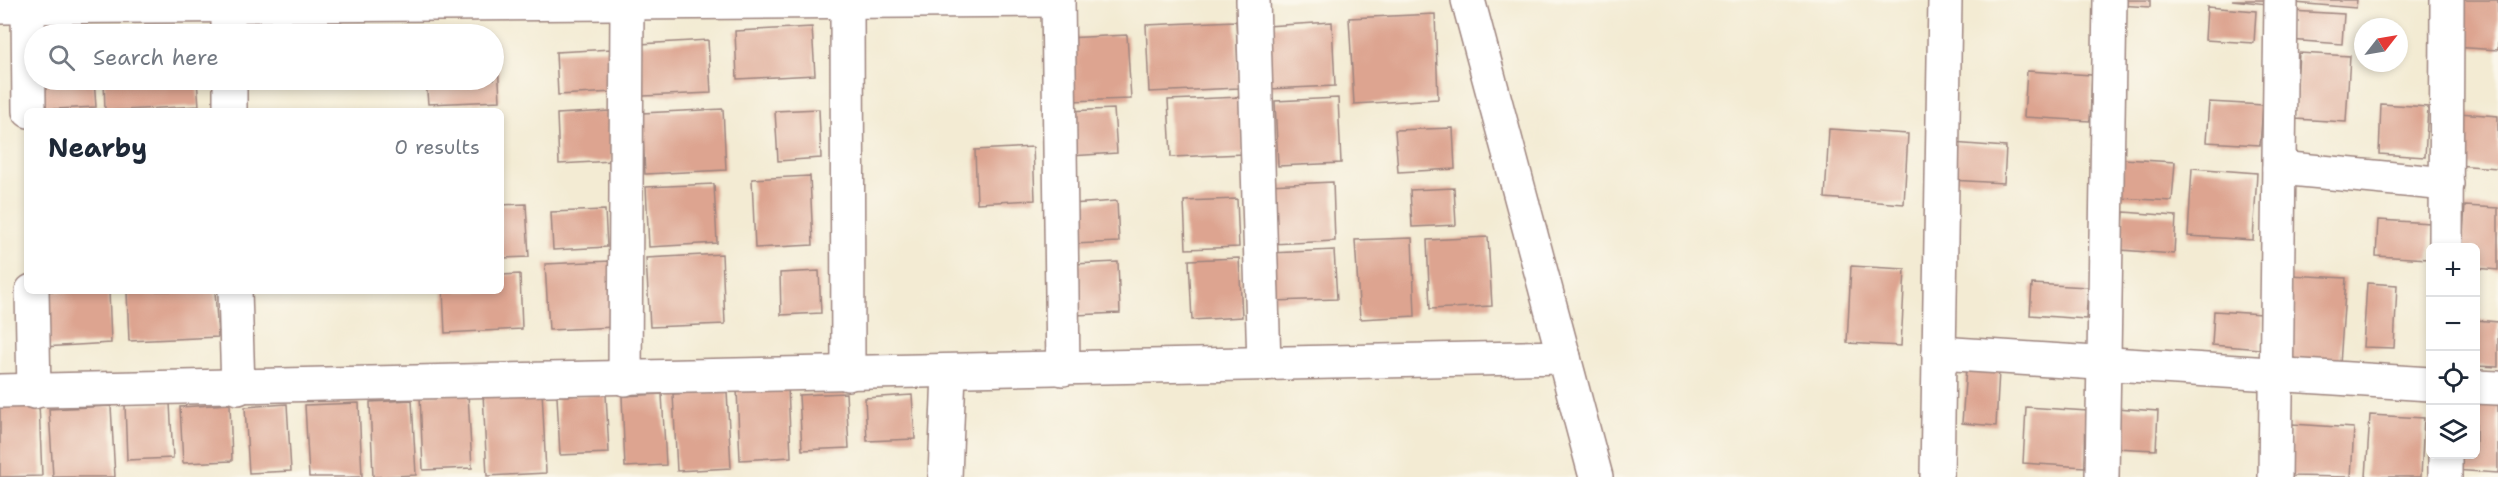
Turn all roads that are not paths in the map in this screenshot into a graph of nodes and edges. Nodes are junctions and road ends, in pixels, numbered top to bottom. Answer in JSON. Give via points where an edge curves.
{"nodes":[{"id":1,"x":1058,"y":0,"type":"edge"},
{"id":2,"x":1253,"y":0,"type":"edge"},
{"id":3,"x":1468,"y":0,"type":"edge"},
{"id":4,"x":1945,"y":0,"type":"edge"},
{"id":5,"x":2110,"y":0,"type":"edge"},
{"id":6,"x":2281,"y":0,"type":"edge"},
{"id":7,"x":2447,"y":0,"type":"edge"},
{"id":8,"x":847,"y":1,"type":"edge"},
{"id":9,"x":627,"y":2,"type":"junction"},
{"id":10,"x":14,"y":6,"type":"edge"},
{"id":11,"x":228,"y":20,"type":"edge"},
{"id":12,"x":24,"y":76,"type":"edge"},
{"id":13,"x":26,"y":90,"type":"edge"},
{"id":14,"x":230,"y":90,"type":"edge"},
{"id":15,"x":29,"y":108,"type":"edge"},
{"id":16,"x":230,"y":108,"type":"edge"},
{"id":17,"x":2279,"y":168,"type":"junction"},
{"id":18,"x":2446,"y":184,"type":"junction"},
{"id":19,"x":2446,"y":243,"type":"edge"},
{"id":20,"x":32,"y":294,"type":"edge"},
{"id":21,"x":235,"y":294,"type":"edge"},
{"id":22,"x":1939,"y":353,"type":"junction"},
{"id":23,"x":1564,"y":357,"type":"junction"},
{"id":24,"x":2104,"y":363,"type":"junction"},
{"id":25,"x":1264,"y":364,"type":"junction"},
{"id":26,"x":1063,"y":369,"type":"junction"},
{"id":27,"x":949,"y":372,"type":"junction"},
{"id":28,"x":2276,"y":374,"type":"junction"},
{"id":29,"x":848,"y":375,"type":"junction"},
{"id":30,"x":625,"y":379,"type":"junction"},
{"id":31,"x":2426,"y":384,"type":"edge"},
{"id":32,"x":237,"y":387,"type":"junction"},
{"id":33,"x":2480,"y":387,"type":"edge"},
{"id":34,"x":2498,"y":388,"type":"edge"},
{"id":35,"x":0,"y":392,"type":"edge"},
{"id":36,"x":34,"y":392,"type":"junction"},
{"id":37,"x":2445,"y":459,"type":"edge"},
{"id":38,"x":945,"y":477,"type":"edge"},
{"id":39,"x":1596,"y":477,"type":"edge"},
{"id":40,"x":1937,"y":477,"type":"edge"},
{"id":41,"x":2102,"y":477,"type":"edge"},
{"id":42,"x":2275,"y":477,"type":"edge"},
{"id":43,"x":2445,"y":477,"type":"edge"}],
"edges":[{"from":1,"to":8,"type":"street"},
{"from":1,"to":26,"type":"street"},
{"from":2,"to":25,"type":"street"},
{"from":3,"to":23,"type":"street"},
{"from":4,"to":22,"type":"street"},
{"from":5,"to":24,"type":"street"},
{"from":6,"to":17,"type":"street"},
{"from":7,"to":18,"type":"street"},
{"from":8,"to":9,"type":"street"},
{"from":8,"to":29,"type":"street"},
{"from":9,"to":11,"type":"street"},
{"from":9,"to":30,"type":"street"},
{"from":10,"to":11,"type":"street"},
{"from":10,"to":12,"type":"street"},
{"from":13,"to":15,"type":"street"},
{"from":14,"to":16,"type":"street"},
{"from":17,"to":18,"type":"street"},
{"from":17,"to":28,"type":"street"},
{"from":18,"to":19,"type":"street"},
{"from":20,"to":36,"type":"street"},
{"from":21,"to":32,"type":"street"},
{"from":22,"to":24,"type":"street"},
{"from":22,"to":40,"type":"street"},
{"from":23,"to":25,"type":"street"},
{"from":23,"to":39,"type":"street"},
{"from":24,"to":28,"type":"street"},
{"from":24,"to":41,"type":"street"},
{"from":25,"to":26,"type":"street"},
{"from":26,"to":27,"type":"street"},
{"from":27,"to":29,"type":"street"},
{"from":27,"to":38,"type":"street"},
{"from":28,"to":31,"type":"street"},
{"from":28,"to":42,"type":"street"},
{"from":29,"to":30,"type":"street"},
{"from":30,"to":32,"type":"street"},
{"from":32,"to":36,"type":"street"},
{"from":33,"to":34,"type":"street"},
{"from":35,"to":36,"type":"street"},
{"from":37,"to":43,"type":"street"}]}
